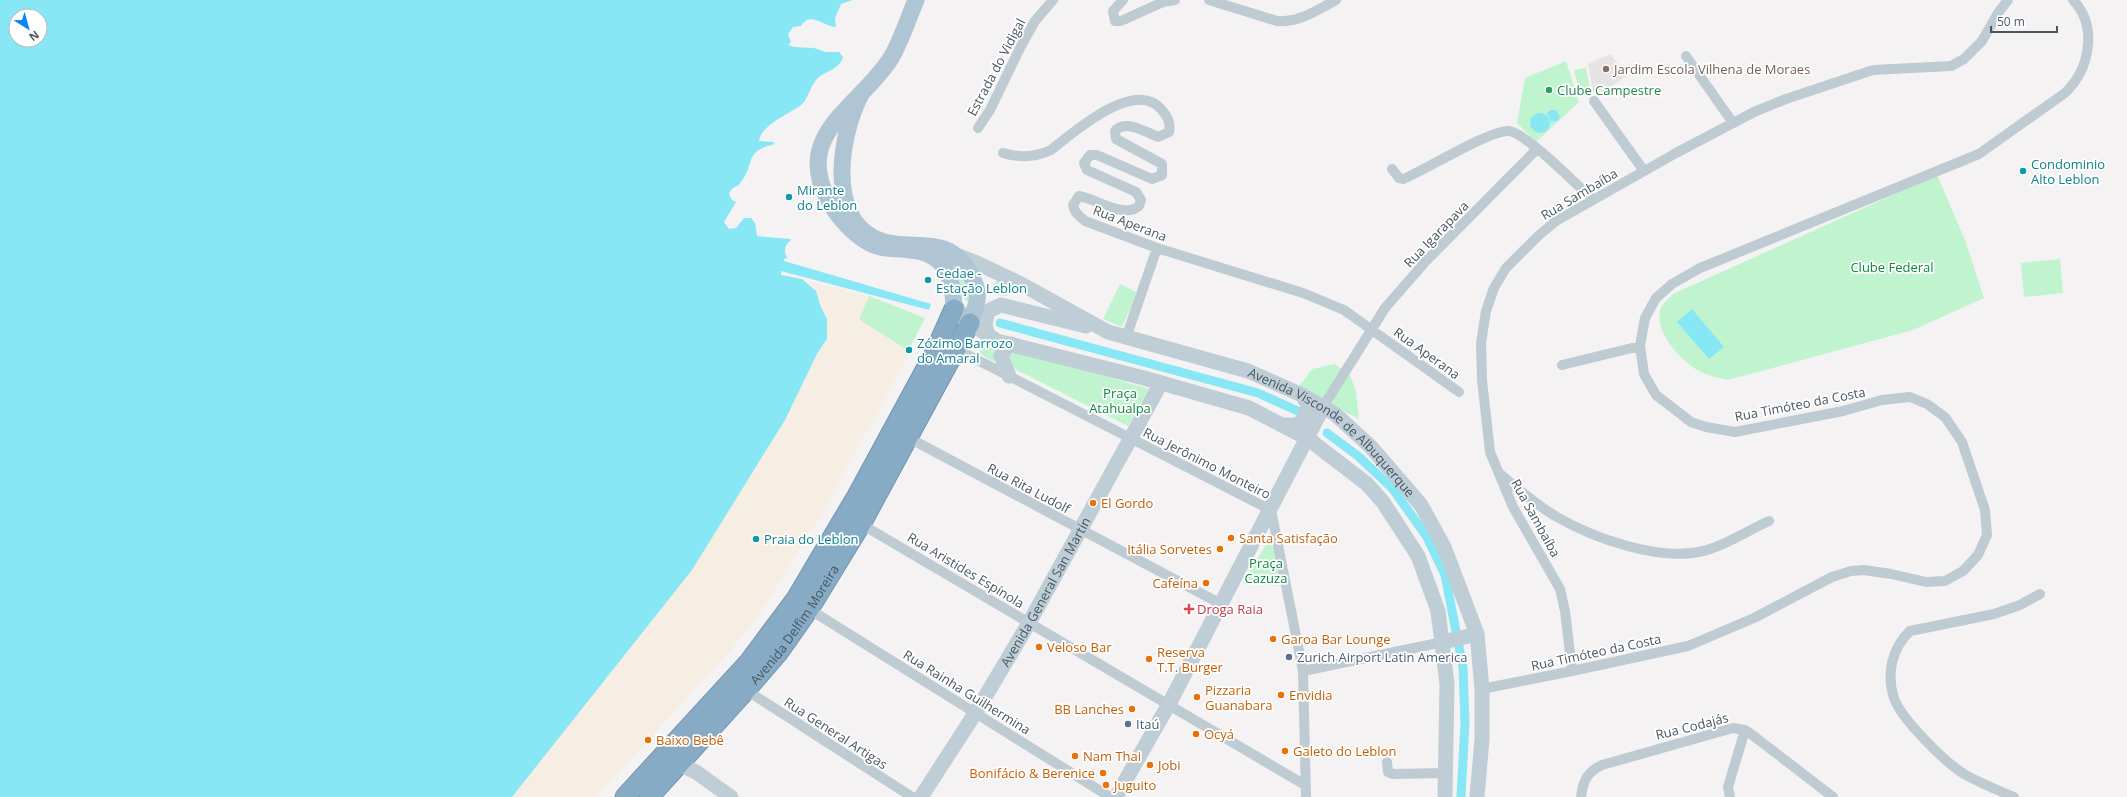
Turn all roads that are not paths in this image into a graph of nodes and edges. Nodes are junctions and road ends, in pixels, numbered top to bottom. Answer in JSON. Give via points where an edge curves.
{"nodes":[{"id":1,"x":916,"y":0,"type":"edge"},
{"id":2,"x":1053,"y":0,"type":"edge"},
{"id":3,"x":1123,"y":0,"type":"edge"},
{"id":4,"x":1175,"y":0,"type":"edge"},
{"id":5,"x":1209,"y":0,"type":"edge"},
{"id":6,"x":1336,"y":0,"type":"edge"},
{"id":7,"x":2008,"y":0,"type":"edge"},
{"id":8,"x":2073,"y":0,"type":"edge"},
{"id":9,"x":1686,"y":56,"type":"dead end"},
{"id":10,"x":861,"y":94,"type":"junction"},
{"id":11,"x":1594,"y":101,"type":"dead end"},
{"id":12,"x":1733,"y":123,"type":"junction"},
{"id":13,"x":978,"y":128,"type":"dead end"},
{"id":14,"x":1537,"y":149,"type":"junction"},
{"id":15,"x":819,"y":152,"type":"junction"},
{"id":16,"x":1003,"y":153,"type":"dead end"},
{"id":17,"x":842,"y":156,"type":"junction"},
{"id":18,"x":1392,"y":168,"type":"dead end"},
{"id":19,"x":1644,"y":171,"type":"junction"},
{"id":20,"x":1592,"y":199,"type":"junction"},
{"id":21,"x":1157,"y":248,"type":"junction"},
{"id":22,"x":956,"y":255,"type":"junction"},
{"id":23,"x":954,"y":309,"type":"junction"},
{"id":24,"x":970,"y":323,"type":"junction"},
{"id":25,"x":1371,"y":328,"type":"junction"},
{"id":26,"x":1108,"y":332,"type":"junction"},
{"id":27,"x":988,"y":337,"type":"junction"},
{"id":28,"x":1126,"y":338,"type":"junction"},
{"id":29,"x":1012,"y":344,"type":"junction"},
{"id":30,"x":948,"y":345,"type":"junction"},
{"id":31,"x":1640,"y":346,"type":"junction"},
{"id":32,"x":1562,"y":365,"type":"dead end"},
{"id":33,"x":1009,"y":376,"type":"junction"},
{"id":34,"x":1161,"y":382,"type":"junction"},
{"id":35,"x":1459,"y":392,"type":"dead end"},
{"id":36,"x":1302,"y":395,"type":"junction"},
{"id":37,"x":1323,"y":406,"type":"junction"},
{"id":38,"x":1284,"y":426,"type":"junction"},
{"id":39,"x":909,"y":438,"type":"junction"},
{"id":40,"x":1307,"y":438,"type":"junction"},
{"id":41,"x":1130,"y":439,"type":"junction"},
{"id":42,"x":1295,"y":461,"type":"junction"},
{"id":43,"x":1496,"y":471,"type":"junction"},
{"id":44,"x":1270,"y":510,"type":"junction"},
{"id":45,"x":1769,"y":521,"type":"dead end"},
{"id":46,"x":861,"y":524,"type":"junction"},
{"id":47,"x":1080,"y":530,"type":"junction"},
{"id":48,"x":2040,"y":594,"type":"dead end"},
{"id":49,"x":1221,"y":604,"type":"junction"},
{"id":50,"x":809,"y":609,"type":"junction"},
{"id":51,"x":1030,"y":623,"type":"junction"},
{"id":52,"x":1477,"y":634,"type":"junction"},
{"id":53,"x":1443,"y":642,"type":"junction"},
{"id":54,"x":1303,"y":671,"type":"junction"},
{"id":55,"x":1572,"y":671,"type":"junction"},
{"id":56,"x":1482,"y":689,"type":"junction"},
{"id":57,"x":746,"y":690,"type":"junction"},
{"id":58,"x":1169,"y":704,"type":"junction"},
{"id":59,"x":976,"y":712,"type":"junction"},
{"id":60,"x":1745,"y":730,"type":"junction"},
{"id":61,"x":657,"y":762,"type":"junction"},
{"id":62,"x":1387,"y":762,"type":"dead end"},
{"id":63,"x":680,"y":764,"type":"junction"},
{"id":64,"x":1446,"y":773,"type":"junction"},
{"id":65,"x":1305,"y":785,"type":"junction"},
{"id":66,"x":625,"y":797,"type":"edge"},
{"id":67,"x":649,"y":797,"type":"edge"},
{"id":68,"x":731,"y":797,"type":"edge"},
{"id":69,"x":912,"y":797,"type":"edge"},
{"id":70,"x":920,"y":797,"type":"edge"},
{"id":71,"x":1110,"y":797,"type":"edge"},
{"id":72,"x":1116,"y":797,"type":"edge"},
{"id":73,"x":1306,"y":797,"type":"edge"},
{"id":74,"x":1445,"y":797,"type":"edge"},
{"id":75,"x":1477,"y":797,"type":"edge"},
{"id":76,"x":1581,"y":797,"type":"edge"},
{"id":77,"x":1730,"y":797,"type":"edge"},
{"id":78,"x":1834,"y":797,"type":"edge"},
{"id":79,"x":2014,"y":797,"type":"edge"}],
"edges":[{"from":1,"to":10,"type":"main road","via":[[890,59]]},
{"from":2,"to":13,"type":"street","name":"Estrada do Vidigal","via":[[1036,21],[1020,48],[990,110]]},
{"from":3,"to":4,"type":"street","via":[[1113,11],[1115,20],[1121,21],[1163,2]]},
{"from":5,"to":6,"type":"street","via":[[1276,21],[1288,22]]},
{"from":7,"to":12,"type":"street","via":[[1982,41],[1964,59],[1951,66],[1873,70],[1786,99]]},
{"from":8,"to":31,"type":"street","name":"Rua Timóteo da Costa","via":[[2088,23],[2087,51],[2084,68],[2076,83],[2066,93],[1979,154],[1700,268],[1656,298],[1646,318]]},
{"from":9,"to":12,"type":"street"},
{"from":10,"to":15,"type":"main road","via":[[829,129],[822,140]]},
{"from":10,"to":17,"type":"main road","via":[[847,126]]},
{"from":11,"to":19,"type":"street"},
{"from":12,"to":19,"type":"street","name":"Rua Sambaíba"},
{"from":14,"to":18,"type":"street","via":[[1517,134],[1508,131],[1484,139],[1403,179],[1398,178]]},
{"from":14,"to":20,"type":"street"},
{"from":14,"to":25,"type":"street","name":"Rua Igarapava","via":[[1426,261]]},
{"from":15,"to":17,"type":"main road","via":[[831,146]]},
{"from":15,"to":23,"type":"main road","via":[[819,171],[823,188],[839,215],[873,245],[922,252],[944,265],[951,279]]},
{"from":16,"to":21,"type":"street","name":"Rua Aperana","via":[[1031,156],[1043,154],[1093,118],[1117,105],[1139,101],[1151,102],[1160,107],[1170,125],[1169,132],[1165,135],[1158,137],[1125,126],[1115,131],[1116,139],[1162,164],[1163,171],[1159,177],[1152,178],[1097,155],[1090,155],[1084,163],[1092,174],[1136,192],[1140,197],[1139,206],[1131,211],[1122,210],[1079,196],[1073,205],[1074,210],[1085,221]]},
{"from":17,"to":22,"type":"main road","via":[[843,187],[847,203],[866,233],[885,242],[929,245]]},
{"from":19,"to":20,"type":"street","name":"Rua Sambaíba"},
{"from":20,"to":43,"type":"street","name":"Rua Sambaíba","via":[[1556,220],[1519,253],[1494,288],[1488,305],[1481,343],[1482,380],[1489,445]]},
{"from":21,"to":25,"type":"street","name":"Rua Aperana","via":[[1303,293],[1344,310]]},
{"from":21,"to":28,"type":"street"},
{"from":22,"to":24,"type":"main road","name":"Avenida Delfim Moreira","via":[[966,265],[979,295]]},
{"from":22,"to":26,"type":"main road","name":"Avenida Visconde de Albuquerque","via":[[1021,284]]},
{"from":23,"to":24,"type":"main road"},
{"from":23,"to":30,"type":"highway","name":"Avenida Delfim Moreira"},
{"from":24,"to":27,"type":"main road","name":"Avenida Visconde de Albuquerque"},
{"from":24,"to":30,"type":"highway","name":"Avenida Delfim Moreira"},
{"from":25,"to":35,"type":"street","name":"Rua Aperana"},
{"from":25,"to":37,"type":"street","name":"Rua Igarapava"},
{"from":26,"to":27,"type":"main road","via":[[1001,305],[988,311],[985,324]]},
{"from":26,"to":28,"type":"main road","name":"Avenida Visconde de Albuquerque"},
{"from":27,"to":29,"type":"main road","name":"Avenida Visconde de Albuquerque"},
{"from":28,"to":36,"type":"main road","name":"Avenida Visconde de Albuquerque","via":[[1248,371]]},
{"from":29,"to":33,"type":"main road","via":[[1001,356]]},
{"from":29,"to":34,"type":"main road","name":"Avenida Visconde de Albuquerque"},
{"from":30,"to":33,"type":"street","name":"Rua Jerônimo Monteiro"},
{"from":30,"to":39,"type":"highway","name":"Avenida Delfim Moreira"},
{"from":30,"to":61,"type":"highway","name":"Avenida Delfim Moreira","via":[[796,599],[749,662]]},
{"from":31,"to":32,"type":"street"},
{"from":31,"to":55,"type":"street","name":"Rua Timóteo da Costa","via":[[1644,374],[1656,395],[1691,422],[1706,427],[1735,432],[1753,430],[1882,400],[1910,397],[1927,404],[1945,417],[1962,442],[1985,510],[1987,534],[1978,555],[1964,571],[1945,581],[1926,582],[1864,570],[1851,571],[1832,577],[1754,618],[1688,646]]},
{"from":33,"to":41,"type":"street","name":"Rua Jerônimo Monteiro"},
{"from":34,"to":38,"type":"main road","name":"Avenida Visconde de Albuquerque","via":[[1249,408]]},
{"from":34,"to":41,"type":"main road","name":"Avenida General San Martin"},
{"from":36,"to":37,"type":"main road","name":"Avenida Visconde de Albuquerque"},
{"from":36,"to":38,"type":"main road","via":[[1309,406],[1303,420],[1297,425]]},
{"from":37,"to":40,"type":"main road"},
{"from":37,"to":52,"type":"main road","name":"Avenida Visconde de Albuquerque","via":[[1366,442],[1421,505],[1444,547]]},
{"from":38,"to":40,"type":"main road","name":"Avenida Visconde de Albuquerque"},
{"from":38,"to":42,"type":"main road"},
{"from":39,"to":46,"type":"highway","name":"Avenida Delfim Moreira"},
{"from":39,"to":47,"type":"street","name":"Rua Rita Ludolf"},
{"from":40,"to":42,"type":"main road"},
{"from":40,"to":53,"type":"main road","name":"Avenida Visconde de Albuquerque","via":[[1366,484],[1383,502],[1404,533],[1418,556],[1428,580],[1438,611]]},
{"from":41,"to":44,"type":"street","name":"Rua Jerônimo Monteiro"},
{"from":41,"to":47,"type":"main road","name":"Avenida General San Martin"},
{"from":42,"to":44,"type":"main road"},
{"from":43,"to":45,"type":"street","via":[[1557,517],[1588,532],[1632,547],[1681,554],[1701,551]]},
{"from":43,"to":55,"type":"street","name":"Rua Sambaíba","via":[[1527,535],[1560,589],[1566,611]]},
{"from":44,"to":49,"type":"main road"},
{"from":44,"to":54,"type":"street"},
{"from":46,"to":50,"type":"highway","name":"Avenida Delfim Moreira"},
{"from":46,"to":51,"type":"street","name":"Rua Aristides Espínola"},
{"from":47,"to":49,"type":"street","name":"Rua Rita Ludolf"},
{"from":47,"to":51,"type":"main road","name":"Avenida General San Martin"},
{"from":48,"to":79,"type":"street","via":[[2020,605],[1994,614],[1910,631],[1902,638],[1892,662],[1894,699],[1910,723],[1947,761],[1963,773]]},
{"from":49,"to":58,"type":"main road"},
{"from":50,"to":57,"type":"highway","name":"Avenida Delfim Moreira","via":[[778,653]]},
{"from":50,"to":59,"type":"street","name":"Rua Rainha Guilhermina"},
{"from":51,"to":58,"type":"street","name":"Rua Aristides Espínola"},
{"from":51,"to":59,"type":"main road","name":"Avenida General San Martin"},
{"from":52,"to":53,"type":"main road"},
{"from":52,"to":56,"type":"main road","name":"Avenida Visconde de Albuquerque"},
{"from":53,"to":54,"type":"street"},
{"from":53,"to":64,"type":"main road","name":"Avenida Visconde de Albuquerque","via":[[1447,684]]},
{"from":54,"to":65,"type":"street"},
{"from":55,"to":56,"type":"street","name":"Rua Timóteo da Costa"},
{"from":56,"to":75,"type":"main road","name":"Avenida Visconde de Albuquerque","via":[[1482,739]]},
{"from":57,"to":63,"type":"highway","name":"Avenida Delfim Moreira"},
{"from":57,"to":69,"type":"street","name":"Rua General Artigas"},
{"from":58,"to":65,"type":"street","name":"Rua Aristides Espínola"},
{"from":58,"to":72,"type":"main road"},
{"from":59,"to":70,"type":"main road","name":"Avenida General San Martin"},
{"from":59,"to":71,"type":"street","name":"Rua Rainha Guilhermina"},
{"from":60,"to":76,"type":"street","name":"Rua Codajás","via":[[1720,730],[1602,765],[1588,774],[1583,783]]},
{"from":60,"to":77,"type":"street","via":[[1728,787]]},
{"from":60,"to":78,"type":"street","name":"Rua Codajás"},
{"from":61,"to":63,"type":"main road","via":[[670,760]]},
{"from":61,"to":66,"type":"highway","name":"Avenida Delfim Moreira"},
{"from":62,"to":64,"type":"street","via":[[1388,772],[1393,774]]},
{"from":63,"to":67,"type":"highway","name":"Avenida Delfim Moreira"},
{"from":63,"to":68,"type":"main road"},
{"from":64,"to":74,"type":"main road","name":"Avenida Visconde de Albuquerque"},
{"from":65,"to":73,"type":"street"}]}
